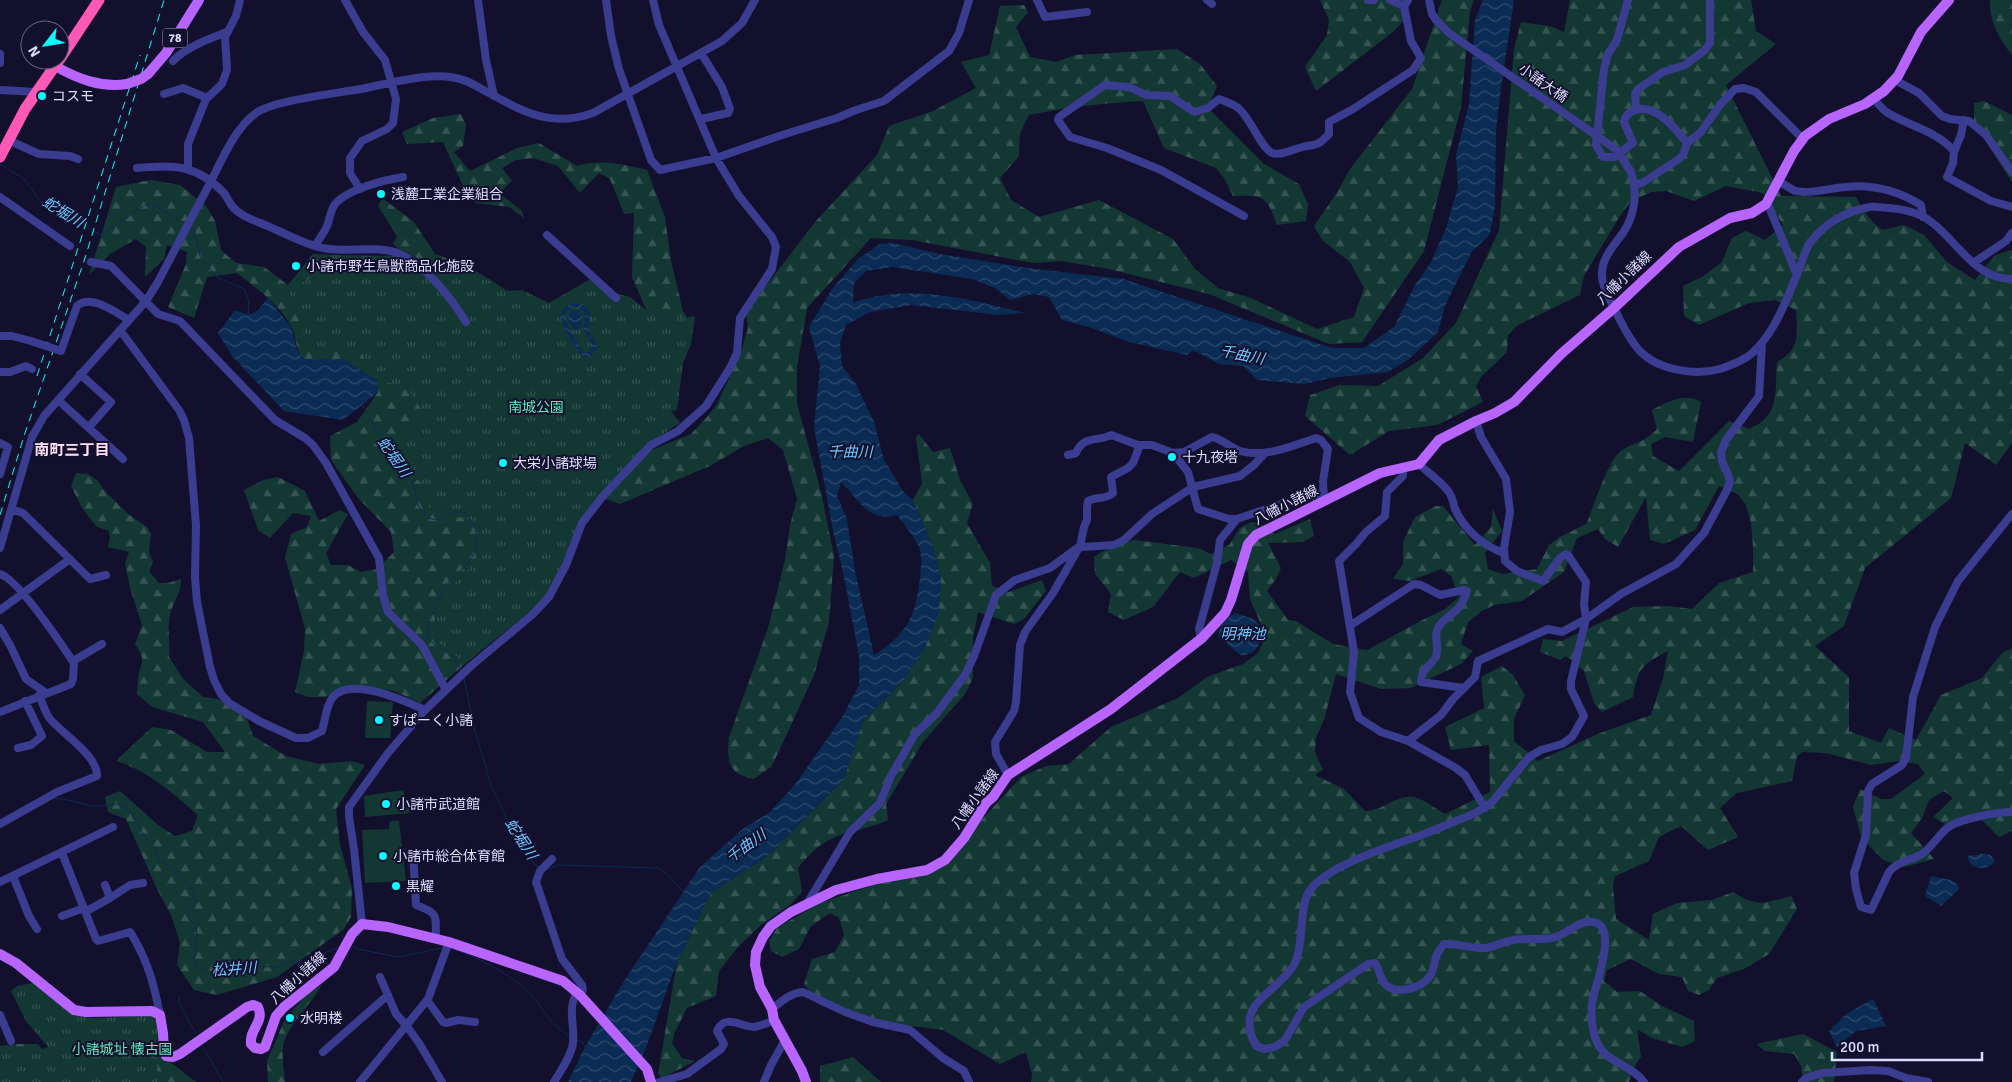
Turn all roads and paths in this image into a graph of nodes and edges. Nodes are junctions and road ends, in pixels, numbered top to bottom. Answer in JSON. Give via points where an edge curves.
{"nodes":[{"id":1,"x":99,"y":0,"type":"edge"},
{"id":2,"x":199,"y":0,"type":"edge"},
{"id":3,"x":240,"y":0,"type":"edge"},
{"id":4,"x":345,"y":0,"type":"edge"},
{"id":5,"x":478,"y":0,"type":"edge"},
{"id":6,"x":607,"y":0,"type":"edge"},
{"id":7,"x":653,"y":0,"type":"edge"},
{"id":8,"x":756,"y":0,"type":"edge"},
{"id":9,"x":969,"y":0,"type":"edge"},
{"id":10,"x":1037,"y":0,"type":"edge"},
{"id":11,"x":1368,"y":0,"type":"edge"},
{"id":12,"x":1374,"y":0,"type":"edge"},
{"id":13,"x":1390,"y":0,"type":"edge"},
{"id":14,"x":1429,"y":0,"type":"edge"},
{"id":15,"x":1628,"y":0,"type":"edge"},
{"id":16,"x":1710,"y":0,"type":"edge"},
{"id":17,"x":1949,"y":0,"type":"edge"},
{"id":18,"x":1406,"y":3,"type":"edge"},
{"id":19,"x":1087,"y":12,"type":"dead end"},
{"id":20,"x":227,"y":32,"type":"junction"},
{"id":21,"x":70,"y":44,"type":"edge"},
{"id":22,"x":701,"y":53,"type":"junction"},
{"id":23,"x":0,"y":54,"type":"edge"},
{"id":24,"x":174,"y":61,"type":"dead end"},
{"id":25,"x":0,"y":63,"type":"edge"},
{"id":26,"x":678,"y":66,"type":"junction"},
{"id":27,"x":52,"y":70,"type":"edge"},
{"id":28,"x":70,"y":70,"type":"edge"},
{"id":29,"x":1895,"y":80,"type":"junction"},
{"id":30,"x":391,"y":83,"type":"junction"},
{"id":31,"x":0,"y":90,"type":"edge"},
{"id":32,"x":36,"y":92,"type":"junction"},
{"id":33,"x":164,"y":94,"type":"dead end"},
{"id":34,"x":628,"y":94,"type":"junction"},
{"id":35,"x":494,"y":96,"type":"junction"},
{"id":36,"x":207,"y":98,"type":"junction"},
{"id":37,"x":1874,"y":99,"type":"junction"},
{"id":38,"x":1636,"y":109,"type":"junction"},
{"id":39,"x":700,"y":119,"type":"junction"},
{"id":40,"x":1964,"y":120,"type":"junction"},
{"id":41,"x":1802,"y":140,"type":"junction"},
{"id":42,"x":1687,"y":143,"type":"junction"},
{"id":43,"x":3,"y":149,"type":"edge"},
{"id":44,"x":1954,"y":152,"type":"junction"},
{"id":45,"x":716,"y":158,"type":"junction"},
{"id":46,"x":78,"y":159,"type":"dead end"},
{"id":47,"x":137,"y":168,"type":"dead end"},
{"id":48,"x":188,"y":168,"type":"junction"},
{"id":49,"x":2012,"y":172,"type":"edge"},
{"id":50,"x":403,"y":177,"type":"dead end"},
{"id":51,"x":1778,"y":181,"type":"junction"},
{"id":52,"x":210,"y":182,"type":"junction"},
{"id":53,"x":1634,"y":185,"type":"junction"},
{"id":54,"x":360,"y":189,"type":"junction"},
{"id":55,"x":0,"y":197,"type":"edge"},
{"id":56,"x":1767,"y":202,"type":"junction"},
{"id":57,"x":2012,"y":207,"type":"edge"},
{"id":58,"x":1244,"y":216,"type":"dead end"},
{"id":59,"x":1923,"y":217,"type":"junction"},
{"id":60,"x":2012,"y":233,"type":"edge"},
{"id":61,"x":548,"y":235,"type":"dead end"},
{"id":62,"x":70,"y":246,"type":"dead end"},
{"id":63,"x":315,"y":246,"type":"junction"},
{"id":64,"x":91,"y":262,"type":"dead end"},
{"id":65,"x":1973,"y":263,"type":"junction"},
{"id":66,"x":1797,"y":274,"type":"junction"},
{"id":67,"x":2012,"y":280,"type":"edge"},
{"id":68,"x":616,"y":298,"type":"dead end"},
{"id":69,"x":146,"y":301,"type":"junction"},
{"id":70,"x":1614,"y":308,"type":"junction"},
{"id":71,"x":130,"y":320,"type":"junction"},
{"id":72,"x":466,"y":322,"type":"dead end"},
{"id":73,"x":120,"y":330,"type":"junction"},
{"id":74,"x":0,"y":336,"type":"edge"},
{"id":75,"x":1762,"y":343,"type":"junction"},
{"id":76,"x":32,"y":369,"type":"dead end"},
{"id":77,"x":0,"y":372,"type":"edge"},
{"id":78,"x":80,"y":374,"type":"junction"},
{"id":79,"x":58,"y":400,"type":"junction"},
{"id":80,"x":1476,"y":421,"type":"junction"},
{"id":81,"x":88,"y":427,"type":"junction"},
{"id":82,"x":0,"y":443,"type":"edge"},
{"id":83,"x":1140,"y":445,"type":"junction"},
{"id":84,"x":1173,"y":453,"type":"junction"},
{"id":85,"x":1264,"y":454,"type":"junction"},
{"id":86,"x":1068,"y":455,"type":"dead end"},
{"id":87,"x":123,"y":459,"type":"dead end"},
{"id":88,"x":1419,"y":464,"type":"junction"},
{"id":89,"x":1403,"y":470,"type":"junction"},
{"id":90,"x":0,"y":474,"type":"edge"},
{"id":91,"x":1193,"y":487,"type":"junction"},
{"id":92,"x":1324,"y":497,"type":"junction"},
{"id":93,"x":11,"y":509,"type":"junction"},
{"id":94,"x":2012,"y":514,"type":"edge"},
{"id":95,"x":1237,"y":519,"type":"junction"},
{"id":96,"x":1080,"y":546,"type":"junction"},
{"id":97,"x":0,"y":548,"type":"edge"},
{"id":98,"x":1504,"y":553,"type":"junction"},
{"id":99,"x":70,"y":559,"type":"junction"},
{"id":100,"x":0,"y":574,"type":"edge"},
{"id":101,"x":106,"y":575,"type":"dead end"},
{"id":102,"x":23,"y":594,"type":"junction"},
{"id":103,"x":0,"y":610,"type":"edge"},
{"id":104,"x":1586,"y":619,"type":"junction"},
{"id":105,"x":1351,"y":626,"type":"junction"},
{"id":106,"x":0,"y":628,"type":"edge"},
{"id":107,"x":1201,"y":638,"type":"junction"},
{"id":108,"x":102,"y":644,"type":"dead end"},
{"id":109,"x":73,"y":661,"type":"junction"},
{"id":110,"x":1464,"y":688,"type":"junction"},
{"id":111,"x":446,"y":690,"type":"junction"},
{"id":112,"x":43,"y":694,"type":"junction"},
{"id":113,"x":25,"y":701,"type":"junction"},
{"id":114,"x":425,"y":710,"type":"junction"},
{"id":115,"x":0,"y":712,"type":"edge"},
{"id":116,"x":1408,"y":742,"type":"junction"},
{"id":117,"x":18,"y":748,"type":"dead end"},
{"id":118,"x":1008,"y":775,"type":"junction"},
{"id":119,"x":1485,"y":808,"type":"junction"},
{"id":120,"x":2012,"y":812,"type":"edge"},
{"id":121,"x":0,"y":824,"type":"edge"},
{"id":122,"x":113,"y":827,"type":"dead end"},
{"id":123,"x":62,"y":853,"type":"junction"},
{"id":124,"x":413,"y":853,"type":"dead end"},
{"id":125,"x":549,"y":861,"type":"dead end"},
{"id":126,"x":14,"y":876,"type":"junction"},
{"id":127,"x":0,"y":882,"type":"edge"},
{"id":128,"x":144,"y":883,"type":"dead end"},
{"id":129,"x":105,"y":885,"type":"dead end"},
{"id":130,"x":110,"y":898,"type":"junction"},
{"id":131,"x":808,"y":902,"type":"junction"},
{"id":132,"x":84,"y":910,"type":"junction"},
{"id":133,"x":62,"y":916,"type":"dead end"},
{"id":134,"x":362,"y":924,"type":"junction"},
{"id":135,"x":37,"y":929,"type":"dead end"},
{"id":136,"x":436,"y":939,"type":"junction"},
{"id":137,"x":449,"y":942,"type":"junction"},
{"id":138,"x":0,"y":954,"type":"edge"},
{"id":139,"x":380,"y":977,"type":"dead end"},
{"id":140,"x":388,"y":995,"type":"junction"},
{"id":141,"x":580,"y":995,"type":"junction"},
{"id":142,"x":427,"y":1000,"type":"junction"},
{"id":143,"x":772,"y":1009,"type":"junction"},
{"id":144,"x":0,"y":1015,"type":"edge"},
{"id":145,"x":160,"y":1015,"type":"junction"},
{"id":146,"x":774,"y":1020,"type":"junction"},
{"id":147,"x":475,"y":1022,"type":"dead end"},
{"id":148,"x":406,"y":1025,"type":"junction"},
{"id":149,"x":11,"y":1040,"type":"dead end"},
{"id":150,"x":785,"y":1040,"type":"junction"},
{"id":151,"x":323,"y":1052,"type":"dead end"},
{"id":152,"x":360,"y":1082,"type":"edge"},
{"id":153,"x":442,"y":1082,"type":"edge"},
{"id":154,"x":554,"y":1082,"type":"edge"},
{"id":155,"x":651,"y":1082,"type":"edge"},
{"id":156,"x":659,"y":1082,"type":"edge"},
{"id":157,"x":764,"y":1082,"type":"edge"},
{"id":158,"x":806,"y":1082,"type":"edge"},
{"id":159,"x":969,"y":1082,"type":"edge"},
{"id":160,"x":1644,"y":1082,"type":"edge"},
{"id":161,"x":1802,"y":1082,"type":"edge"},
{"id":162,"x":1928,"y":1082,"type":"edge"}],
"edges":[{"from":1,"to":21,"type":"highway"},
{"from":2,"to":28,"type":"main road","number":"78","bridge":true,"via":[[166,53],[141,79],[113,86],[89,82]]},
{"from":3,"to":20,"type":"street"},
{"from":4,"to":30,"type":"street","via":[[385,60]]},
{"from":5,"to":35,"type":"street"},
{"from":6,"to":34,"type":"street","via":[[611,36]]},
{"from":7,"to":26,"type":"street","via":[[659,25]]},
{"from":8,"to":22,"type":"street","via":[[735,31]]},
{"from":9,"to":45,"type":"street","via":[[959,33],[949,51],[884,101]]},
{"from":10,"to":19,"type":"street","via":[[1044,17]]},
{"from":11,"to":12,"type":"street"},
{"from":13,"to":18,"type":"street"},
{"from":14,"to":53,"type":"street","name":"小諸大橋","bridge":true,"via":[[1432,14],[1449,34],[1617,150],[1631,172]]},
{"from":15,"to":38,"type":"street","via":[[1617,40],[1604,69],[1596,145],[1603,157],[1614,157],[1633,143],[1624,122]]},
{"from":16,"to":38,"type":"street","via":[[1710,42],[1705,50],[1685,65],[1663,72],[1638,89]]},
{"from":17,"to":29,"type":"main road","via":[[1921,32]]},
{"from":18,"to":58,"type":"street","via":[[1411,41],[1421,58],[1419,63],[1413,70],[1330,122],[1329,134],[1314,146],[1272,153],[1237,107],[1219,98],[1208,108],[1194,112],[1170,96],[1146,95],[1114,84],[1105,84],[1059,117],[1070,137],[1161,170]]},
{"from":20,"to":24,"type":"street","via":[[208,39]]},
{"from":20,"to":36,"type":"street","via":[[227,70],[222,84]]},
{"from":22,"to":26,"type":"street"},
{"from":22,"to":39,"type":"street","via":[[722,87],[730,109],[728,113]]},
{"from":23,"to":25,"type":"street"},
{"from":26,"to":34,"type":"street"},
{"from":26,"to":39,"type":"street"},
{"from":27,"to":32,"type":"highway"},
{"from":29,"to":37,"type":"main road"},
{"from":29,"to":40,"type":"street","via":[[1919,93],[1942,116]]},
{"from":30,"to":35,"type":"street","via":[[447,76],[463,80]]},
{"from":30,"to":52,"type":"street","via":[[276,105],[256,112],[241,128]]},
{"from":30,"to":54,"type":"street","via":[[396,99],[393,123],[362,141],[350,158],[350,172]]},
{"from":31,"to":32,"type":"street"},
{"from":32,"to":43,"type":"highway"},
{"from":33,"to":36,"type":"street","via":[[183,88]]},
{"from":34,"to":35,"type":"street","via":[[593,113],[558,120],[546,119]]},
{"from":34,"to":45,"type":"street","via":[[651,160],[660,170]]},
{"from":36,"to":48,"type":"street","via":[[188,144]]},
{"from":37,"to":41,"type":"main road","via":[[1829,119]]},
{"from":37,"to":44,"type":"street","via":[[1887,113],[1929,132]]},
{"from":38,"to":42,"type":"street","via":[[1652,110],[1676,128]]},
{"from":39,"to":45,"type":"street"},
{"from":40,"to":44,"type":"street"},
{"from":40,"to":49,"type":"street","via":[[1986,135]]},
{"from":41,"to":42,"type":"street","via":[[1756,92],[1744,88],[1735,89],[1727,96],[1700,133]]},
{"from":41,"to":51,"type":"main road"},
{"from":42,"to":53,"type":"street","via":[[1679,159]]},
{"from":43,"to":46,"type":"street"},
{"from":44,"to":57,"type":"street","via":[[1947,177],[1991,201]]},
{"from":45,"to":111,"type":"street","via":[[776,247],[772,269],[740,318],[737,353],[730,368],[706,406],[678,431],[658,440],[644,452],[603,496],[582,523],[550,597]]},
{"from":47,"to":48,"type":"street","via":[[176,165]]},
{"from":48,"to":52,"type":"street"},
{"from":50,"to":54,"type":"street"},
{"from":51,"to":56,"type":"main road"},
{"from":51,"to":59,"type":"street","via":[[1795,191],[1804,192],[1858,186],[1886,189],[1921,205]]},
{"from":52,"to":63,"type":"street","via":[[244,216]]},
{"from":52,"to":69,"type":"street"},
{"from":53,"to":70,"type":"street","name":"小諸大橋","via":[[1635,199],[1630,221],[1610,250],[1602,272],[1605,289]]},
{"from":54,"to":63,"type":"street","via":[[336,204]]},
{"from":55,"to":62,"type":"street"},
{"from":56,"to":66,"type":"street"},
{"from":56,"to":70,"type":"main road","name":"八幡小諸線","via":[[1752,213],[1713,226],[1679,247]]},
{"from":59,"to":65,"type":"street"},
{"from":59,"to":66,"type":"street","via":[[1901,209],[1873,207],[1846,214],[1827,225],[1810,244]]},
{"from":60,"to":65,"type":"street","via":[[2006,241]]},
{"from":61,"to":68,"type":"street"},
{"from":63,"to":72,"type":"street","via":[[386,250],[403,256],[421,267],[454,303]]},
{"from":64,"to":69,"type":"street","via":[[111,266]]},
{"from":65,"to":67,"type":"street","via":[[1992,276]]},
{"from":66,"to":75,"type":"street"},
{"from":69,"to":71,"type":"street"},
{"from":69,"to":111,"type":"street","via":[[158,314],[180,321],[275,420],[313,445],[379,558],[388,612],[422,645]]},
{"from":70,"to":75,"type":"street","name":"小諸大橋","via":[[1628,337],[1640,351],[1673,368],[1708,372],[1732,365]]},
{"from":70,"to":80,"type":"main road","name":"八幡小諸線","via":[[1561,354],[1514,402]]},
{"from":71,"to":73,"type":"street"},
{"from":71,"to":74,"type":"street","bridge":true,"via":[[89,301],[79,304],[60,348]]},
{"from":73,"to":78,"type":"street"},
{"from":73,"to":114,"type":"street","via":[[184,420],[189,438],[196,526],[197,602],[210,667],[221,694],[259,722],[296,738],[308,738],[322,731],[334,696],[344,691],[355,689],[390,694]]},
{"from":75,"to":104,"type":"street","via":[[1760,396],[1726,440],[1722,461],[1730,482],[1704,533],[1676,564],[1621,594]]},
{"from":76,"to":77,"type":"street","via":[[26,366]]},
{"from":78,"to":79,"type":"street"},
{"from":78,"to":81,"type":"street","via":[[110,402]]},
{"from":79,"to":81,"type":"street"},
{"from":79,"to":93,"type":"street","via":[[32,437]]},
{"from":80,"to":88,"type":"main road","name":"八幡小諸線","via":[[1439,440]]},
{"from":80,"to":98,"type":"street","via":[[1506,479],[1510,512]]},
{"from":81,"to":87,"type":"street"},
{"from":82,"to":90,"type":"street","via":[[8,447]]},
{"from":83,"to":84,"type":"street","via":[[1152,445]]},
{"from":83,"to":86,"type":"street","via":[[1111,435],[1089,440]]},
{"from":83,"to":96,"type":"street","via":[[1133,463],[1111,476],[1113,493],[1109,497],[1088,501]]},
{"from":84,"to":85,"type":"street","via":[[1184,452],[1212,437],[1230,448]]},
{"from":84,"to":91,"type":"street","via":[[1188,472]]},
{"from":85,"to":91,"type":"street","via":[[1240,476]]},
{"from":85,"to":92,"type":"street","via":[[1316,438],[1321,440],[1328,449]]},
{"from":88,"to":89,"type":"main road","name":"八幡小諸線"},
{"from":88,"to":98,"type":"street","via":[[1447,489],[1455,508],[1480,541]]},
{"from":89,"to":92,"type":"main road","name":"八幡小諸線","via":[[1380,473]]},
{"from":89,"to":105,"type":"street","via":[[1403,476],[1388,492],[1385,516],[1339,561]]},
{"from":91,"to":95,"type":"street","via":[[1198,509]]},
{"from":91,"to":96,"type":"street","via":[[1152,514],[1124,540],[1114,545]]},
{"from":92,"to":95,"type":"street","via":[[1275,506]]},
{"from":92,"to":107,"type":"main road","name":"八幡小諸線","via":[[1264,530],[1248,544],[1225,612]]},
{"from":93,"to":97,"type":"street"},
{"from":93,"to":99,"type":"street","via":[[23,513]]},
{"from":94,"to":120,"type":"street","via":[[1958,581],[1936,627],[1913,697],[1906,758],[1902,765],[1872,784],[1868,791],[1866,835],[1854,873],[1862,907],[1871,910],[1893,866],[1924,852],[1953,824]]},
{"from":95,"to":107,"type":"street","via":[[1220,540],[1216,571],[1199,629]]},
{"from":96,"to":118,"type":"street","via":[[1020,645],[1014,711],[995,742],[996,754]]},
{"from":96,"to":131,"type":"street","via":[[1050,568],[1015,580],[996,595],[965,675],[936,714],[915,734],[880,803],[850,832]]},
{"from":98,"to":104,"type":"street","via":[[1505,561],[1517,571],[1542,580],[1563,555],[1568,555],[1586,578]]},
{"from":99,"to":101,"type":"street","via":[[90,579]]},
{"from":99,"to":102,"type":"street"},
{"from":100,"to":102,"type":"street"},
{"from":102,"to":103,"type":"street"},
{"from":102,"to":109,"type":"street"},
{"from":104,"to":110,"type":"street","via":[[1562,632],[1548,630],[1484,657],[1477,663],[1475,677]]},
{"from":104,"to":119,"type":"street","via":[[1571,681],[1571,689],[1584,716],[1576,732],[1562,744],[1529,757]]},
{"from":105,"to":110,"type":"street","via":[[1414,584],[1440,595],[1467,591],[1457,612],[1436,630],[1436,656],[1421,675],[1421,682]]},
{"from":105,"to":116,"type":"street","via":[[1354,652],[1350,692],[1359,718],[1381,732]]},
{"from":106,"to":112,"type":"street","via":[[26,679]]},
{"from":107,"to":118,"type":"main road","name":"八幡小諸線","via":[[1111,709]]},
{"from":108,"to":109,"type":"street"},
{"from":109,"to":112,"type":"street","via":[[71,684]]},
{"from":110,"to":116,"type":"street","via":[[1442,715]]},
{"from":111,"to":114,"type":"street"},
{"from":112,"to":113,"type":"street"},
{"from":112,"to":121,"type":"street","via":[[50,719],[90,756],[97,776],[57,792]]},
{"from":113,"to":115,"type":"street"},
{"from":113,"to":117,"type":"street","via":[[42,736],[31,745]]},
{"from":114,"to":134,"type":"street","via":[[388,753],[350,807],[348,817]]},
{"from":116,"to":119,"type":"street","via":[[1465,775]]},
{"from":118,"to":131,"type":"main road","name":"八幡小諸線","via":[[945,860],[927,870],[858,884]]},
{"from":119,"to":160,"type":"street","via":[[1346,864],[1310,890],[1294,965],[1265,993],[1249,1018],[1256,1046],[1264,1049],[1275,1047],[1286,1040],[1304,1007],[1368,964],[1375,963],[1388,986],[1403,991],[1428,979],[1436,955],[1444,944],[1484,948],[1512,940],[1555,938],[1588,922],[1602,928],[1606,940],[1592,1006],[1597,1044],[1604,1053],[1635,1072]]},
{"from":122,"to":123,"type":"street"},
{"from":123,"to":126,"type":"street"},
{"from":123,"to":132,"type":"street"},
{"from":124,"to":136,"type":"street","via":[[416,905],[435,914]]},
{"from":125,"to":141,"type":"street","via":[[536,882],[562,959],[582,985]]},
{"from":126,"to":127,"type":"street"},
{"from":126,"to":135,"type":"street"},
{"from":128,"to":130,"type":"street","via":[[130,885]]},
{"from":129,"to":130,"type":"street"},
{"from":130,"to":132,"type":"street"},
{"from":131,"to":143,"type":"main road","name":"八幡小諸線","via":[[771,926],[756,952],[760,987]]},
{"from":132,"to":133,"type":"street"},
{"from":132,"to":145,"type":"street","via":[[98,940],[130,932],[147,962]]},
{"from":134,"to":136,"type":"main road"},
{"from":134,"to":145,"type":"main road","name":"八幡小諸線","via":[[352,934],[334,967],[280,1011],[265,1047],[261,1049],[251,1044],[251,1033],[260,1019],[258,1007],[253,1005],[173,1057],[166,1056],[164,1052]]},
{"from":136,"to":137,"type":"main road"},
{"from":137,"to":141,"type":"main road","via":[[562,981]]},
{"from":137,"to":142,"type":"street"},
{"from":138,"to":145,"type":"main road","via":[[74,1010],[152,1011]]},
{"from":139,"to":140,"type":"street"},
{"from":140,"to":148,"type":"street","via":[[396,1014]]},
{"from":140,"to":151,"type":"street"},
{"from":141,"to":154,"type":"street","via":[[573,999],[571,1011],[571,1050]]},
{"from":141,"to":155,"type":"main road","via":[[647,1070]]},
{"from":142,"to":147,"type":"street","via":[[442,1022]]},
{"from":142,"to":148,"type":"street"},
{"from":143,"to":146,"type":"main road","name":"八幡小諸線"},
{"from":143,"to":159,"type":"street","via":[[795,993],[803,992],[854,1015],[910,1030],[964,1071]]},
{"from":144,"to":149,"type":"street"},
{"from":146,"to":150,"type":"main road","name":"八幡小諸線"},
{"from":146,"to":156,"type":"street","via":[[752,1027],[734,1021],[723,1023],[717,1030],[724,1044],[721,1049],[687,1074]]},
{"from":148,"to":152,"type":"street"},
{"from":148,"to":153,"type":"street"},
{"from":150,"to":157,"type":"street"},
{"from":150,"to":158,"type":"main road","name":"八幡小諸線"},
{"from":161,"to":162,"type":"street","via":[[1822,1073],[1871,1070],[1888,1071]]}]}
